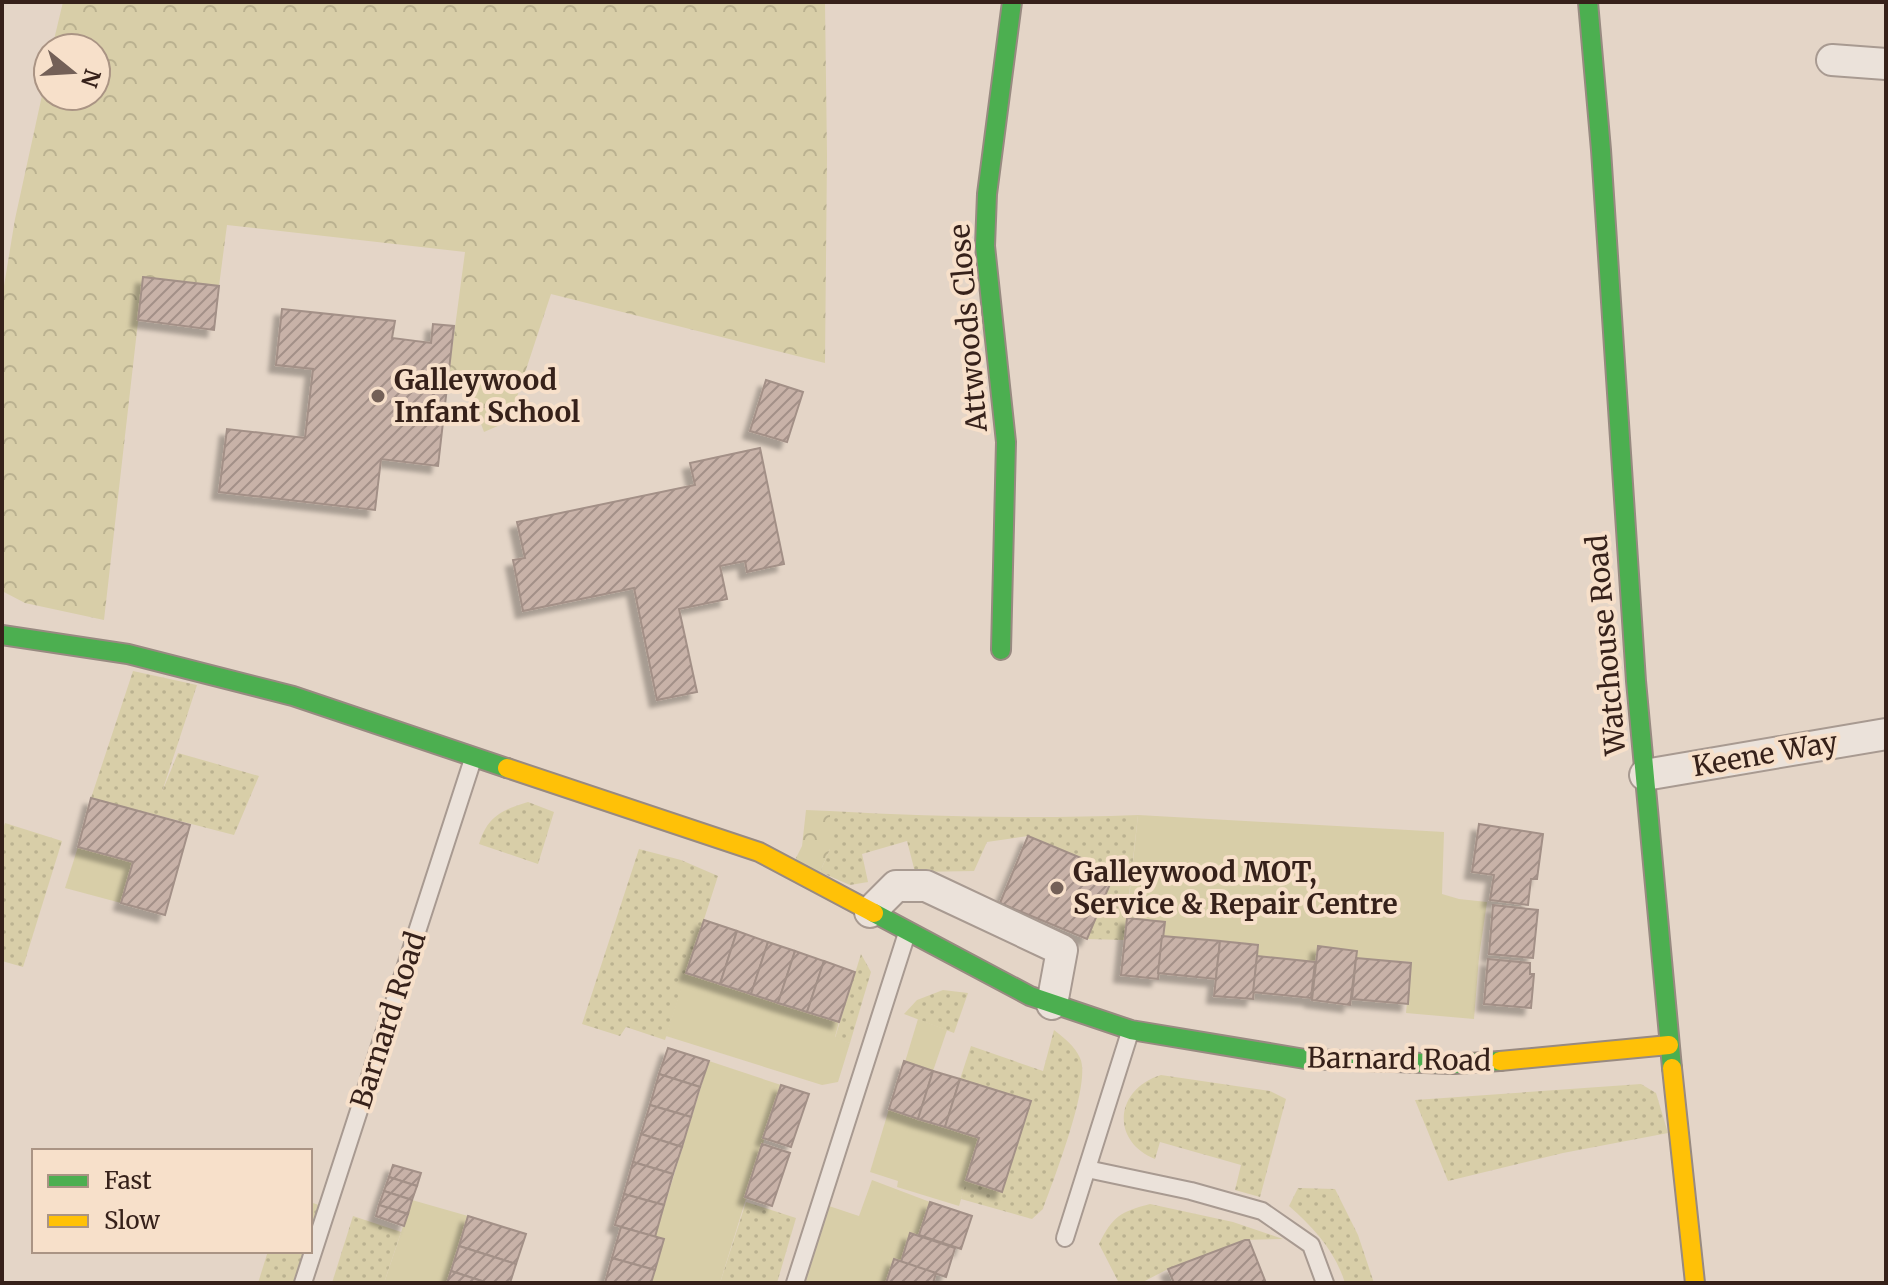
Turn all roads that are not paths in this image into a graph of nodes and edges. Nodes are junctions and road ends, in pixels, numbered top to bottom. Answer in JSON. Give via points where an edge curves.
{"nodes":[{"id":1,"x":1012,"y":2,"type":"edge"},
{"id":2,"x":1588,"y":2,"type":"edge"},
{"id":3,"x":1832,"y":60,"type":"dead end"},
{"id":4,"x":1886,"y":64,"type":"edge"},
{"id":5,"x":2,"y":635,"type":"edge"},
{"id":6,"x":1001,"y":650,"type":"dead end"},
{"id":7,"x":1886,"y":734,"type":"edge"},
{"id":8,"x":473,"y":757,"type":"junction"},
{"id":9,"x":1645,"y":775,"type":"junction"},
{"id":10,"x":870,"y":912,"type":"junction"},
{"id":11,"x":907,"y":931,"type":"junction"},
{"id":12,"x":1052,"y":1004,"type":"junction"},
{"id":13,"x":1131,"y":1030,"type":"junction"},
{"id":14,"x":1669,"y":1045,"type":"junction"},
{"id":15,"x":1087,"y":1169,"type":"junction"},
{"id":16,"x":1065,"y":1238,"type":"dead end"},
{"id":17,"x":303,"y":1283,"type":"edge"},
{"id":18,"x":795,"y":1283,"type":"edge"},
{"id":19,"x":1325,"y":1283,"type":"edge"},
{"id":20,"x":1695,"y":1283,"type":"edge"}],
"edges":[{"from":1,"to":6,"type":"street","name":"Attwoods Close","via":[[985,246],[1006,442]]},
{"from":2,"to":9,"type":"street","name":"Watchouse Road"},
{"from":3,"to":4,"type":"street"},
{"from":5,"to":8,"type":"street","name":"Barnard Road","via":[[128,654],[293,696]]},
{"from":7,"to":9,"type":"street","name":"Keene Way"},
{"from":8,"to":10,"type":"street","name":"Barnard Road","via":[[759,852]]},
{"from":8,"to":17,"type":"lane","name":"Barnard Road"},
{"from":9,"to":14,"type":"street","name":"Watchouse Road"},
{"from":10,"to":11,"type":"street","name":"Barnard Road"},
{"from":10,"to":12,"type":"street","via":[[896,886],[926,886],[1062,950]]},
{"from":11,"to":12,"type":"street","name":"Barnard Road"},
{"from":11,"to":18,"type":"lane"},
{"from":12,"to":13,"type":"street","name":"Barnard Road"},
{"from":13,"to":14,"type":"street","name":"Barnard Road","via":[[1305,1059],[1454,1064]]},
{"from":13,"to":15,"type":"lane"},
{"from":14,"to":20,"type":"street","name":"Watchouse Road"},
{"from":15,"to":16,"type":"lane"},
{"from":15,"to":19,"type":"lane","via":[[1262,1211],[1311,1245]]}]}
